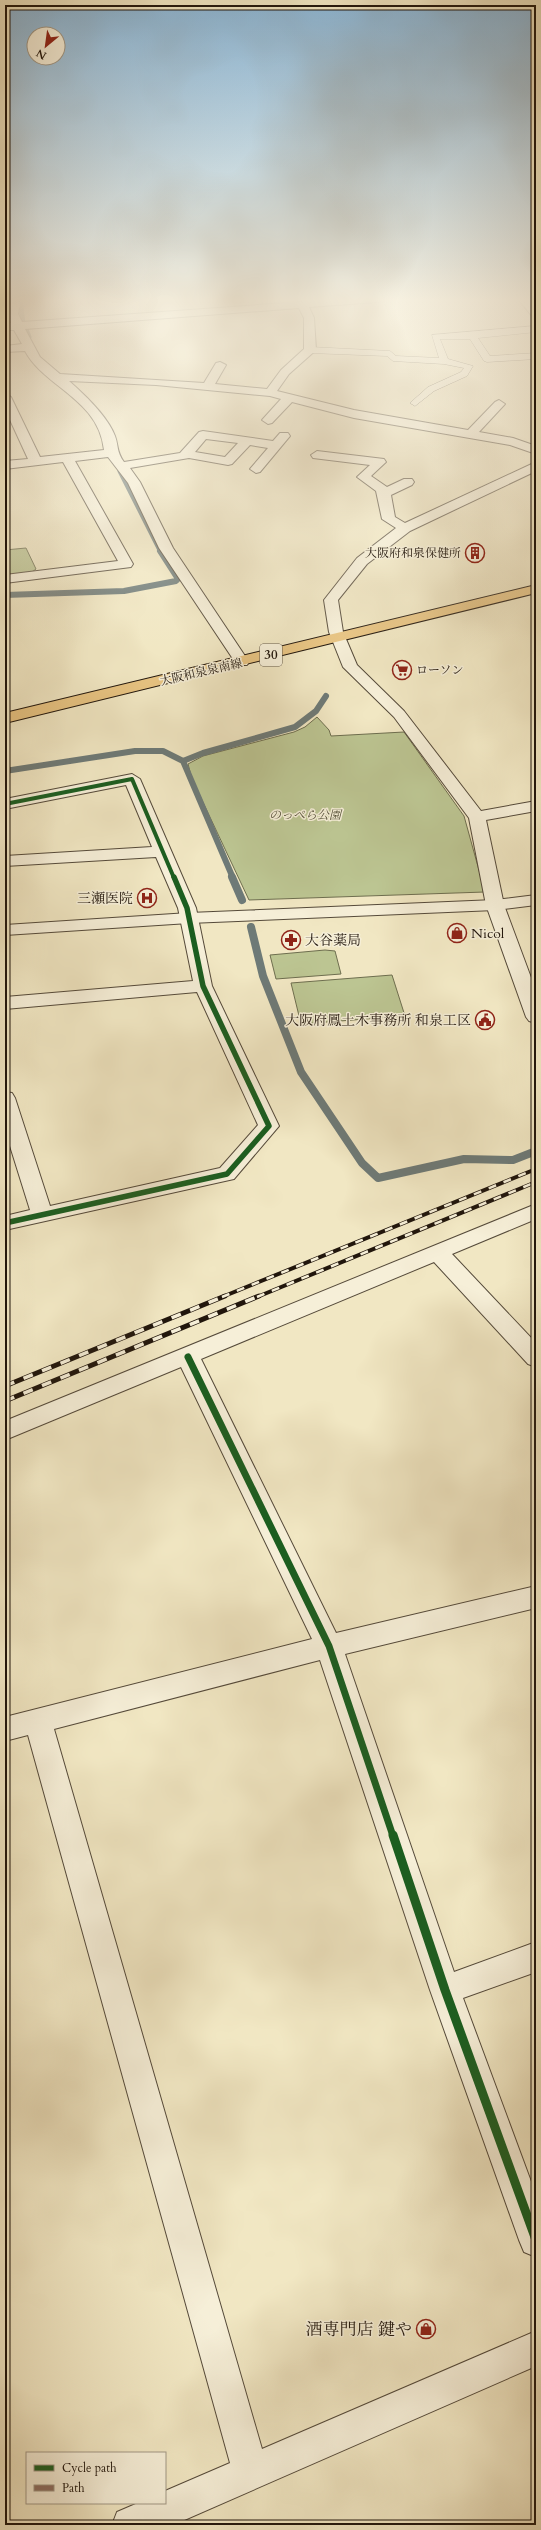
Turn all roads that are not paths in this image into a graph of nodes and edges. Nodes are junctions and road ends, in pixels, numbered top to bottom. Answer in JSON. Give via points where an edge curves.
{"nodes":[{"id":1,"x":11,"y":417,"type":"edge"},
{"id":2,"x":96,"y":417,"type":"edge"},
{"id":3,"x":271,"y":417,"type":"edge"},
{"id":4,"x":372,"y":417,"type":"edge"},
{"id":5,"x":487,"y":417,"type":"edge"},
{"id":6,"x":268,"y":420,"type":"dead end"},
{"id":7,"x":471,"y":434,"type":"junction"},
{"id":8,"x":247,"y":441,"type":"junction"},
{"id":9,"x":536,"y":450,"type":"edge"},
{"id":10,"x":111,"y":453,"type":"junction"},
{"id":11,"x":186,"y":454,"type":"junction"},
{"id":12,"x":317,"y":455,"type":"dead end"},
{"id":13,"x":68,"y":459,"type":"junction"},
{"id":14,"x":36,"y":462,"type":"junction"},
{"id":15,"x":5,"y":465,"type":"edge"},
{"id":16,"x":121,"y":466,"type":"junction"},
{"id":17,"x":536,"y":466,"type":"edge"},
{"id":18,"x":256,"y":469,"type":"dead end"},
{"id":19,"x":408,"y":482,"type":"dead end"},
{"id":20,"x":384,"y":493,"type":"junction"},
{"id":21,"x":405,"y":528,"type":"junction"},
{"id":22,"x":5,"y":579,"type":"edge"},
{"id":23,"x":536,"y":589,"type":"edge"},
{"id":24,"x":338,"y":637,"type":"junction"},
{"id":25,"x":242,"y":662,"type":"junction"},
{"id":26,"x":5,"y":718,"type":"edge"},
{"id":27,"x":5,"y":804,"type":"edge"},
{"id":28,"x":536,"y":806,"type":"edge"},
{"id":29,"x":476,"y":817,"type":"junction"},
{"id":30,"x":163,"y":851,"type":"junction"},
{"id":31,"x":5,"y":861,"type":"edge"},
{"id":32,"x":536,"y":900,"type":"edge"},
{"id":33,"x":495,"y":905,"type":"junction"},
{"id":34,"x":189,"y":918,"type":"junction"},
{"id":35,"x":5,"y":930,"type":"edge"},
{"id":36,"x":203,"y":986,"type":"junction"},
{"id":37,"x":5,"y":1003,"type":"edge"},
{"id":38,"x":536,"y":1017,"type":"edge"},
{"id":39,"x":5,"y":1098,"type":"edge"},
{"id":40,"x":536,"y":1211,"type":"edge"},
{"id":41,"x":42,"y":1215,"type":"junction"},
{"id":42,"x":5,"y":1223,"type":"edge"},
{"id":43,"x":437,"y":1252,"type":"junction"},
{"id":44,"x":188,"y":1357,"type":"junction"},
{"id":45,"x":536,"y":1358,"type":"edge"},
{"id":46,"x":5,"y":1431,"type":"edge"},
{"id":47,"x":536,"y":1597,"type":"edge"},
{"id":48,"x":329,"y":1646,"type":"junction"},
{"id":49,"x":38,"y":1721,"type":"junction"},
{"id":50,"x":5,"y":1729,"type":"edge"},
{"id":51,"x":536,"y":1957,"type":"edge"},
{"id":52,"x":445,"y":1990,"type":"junction"},
{"id":53,"x":536,"y":2240,"type":"edge"},
{"id":54,"x":536,"y":2348,"type":"edge"},
{"id":55,"x":251,"y":2472,"type":"junction"},
{"id":56,"x":130,"y":2525,"type":"edge"}],
"edges":[{"from":1,"to":14,"type":"street","via":[[16,433]]},
{"from":2,"to":10,"type":"street","via":[[109,436]]},
{"from":3,"to":6,"type":"street"},
{"from":4,"to":7,"type":"street"},
{"from":5,"to":7,"type":"street"},
{"from":7,"to":9,"type":"street","via":[[513,442]]},
{"from":8,"to":11,"type":"street","via":[[203,435]]},
{"from":8,"to":11,"type":"street","via":[[228,461]]},
{"from":8,"to":18,"type":"street","via":[[280,441]]},
{"from":10,"to":13,"type":"street"},
{"from":10,"to":16,"type":"street"},
{"from":11,"to":16,"type":"street"},
{"from":12,"to":20,"type":"street","via":[[380,462],[362,477],[380,485]]},
{"from":13,"to":14,"type":"street"},
{"from":13,"to":22,"type":"street","via":[[126,564]]},
{"from":14,"to":15,"type":"street"},
{"from":16,"to":25,"type":"street","via":[[134,482],[166,548]]},
{"from":17,"to":21,"type":"street"},
{"from":19,"to":20,"type":"street"},
{"from":20,"to":21,"type":"street","via":[[388,519]]},
{"from":21,"to":24,"type":"street","via":[[362,561],[331,600]]},
{"from":23,"to":24,"type":"main road","name":"大阪和泉泉南線","number":"30"},
{"from":24,"to":25,"type":"main road","name":"大阪和泉泉南線","number":"30"},
{"from":24,"to":29,"type":"street","via":[[350,667],[399,714]]},
{"from":25,"to":26,"type":"main road","name":"大阪和泉泉南線","number":"30"},
{"from":27,"to":30,"type":"street","via":[[132,779]]},
{"from":28,"to":29,"type":"street"},
{"from":29,"to":33,"type":"street"},
{"from":30,"to":31,"type":"street"},
{"from":30,"to":34,"type":"street"},
{"from":32,"to":33,"type":"street"},
{"from":33,"to":34,"type":"street"},
{"from":33,"to":38,"type":"street"},
{"from":34,"to":35,"type":"street"},
{"from":34,"to":36,"type":"street"},
{"from":36,"to":37,"type":"street"},
{"from":36,"to":41,"type":"street","via":[[269,1126],[227,1174]]},
{"from":39,"to":41,"type":"street"},
{"from":40,"to":43,"type":"street"},
{"from":41,"to":42,"type":"street"},
{"from":43,"to":44,"type":"street"},
{"from":43,"to":45,"type":"street"},
{"from":44,"to":46,"type":"street"},
{"from":44,"to":48,"type":"street"},
{"from":47,"to":48,"type":"street"},
{"from":48,"to":49,"type":"street"},
{"from":48,"to":52,"type":"street"},
{"from":49,"to":50,"type":"street"},
{"from":49,"to":55,"type":"street"},
{"from":51,"to":52,"type":"street"},
{"from":52,"to":53,"type":"street"},
{"from":54,"to":55,"type":"street"},
{"from":55,"to":56,"type":"street"}]}
